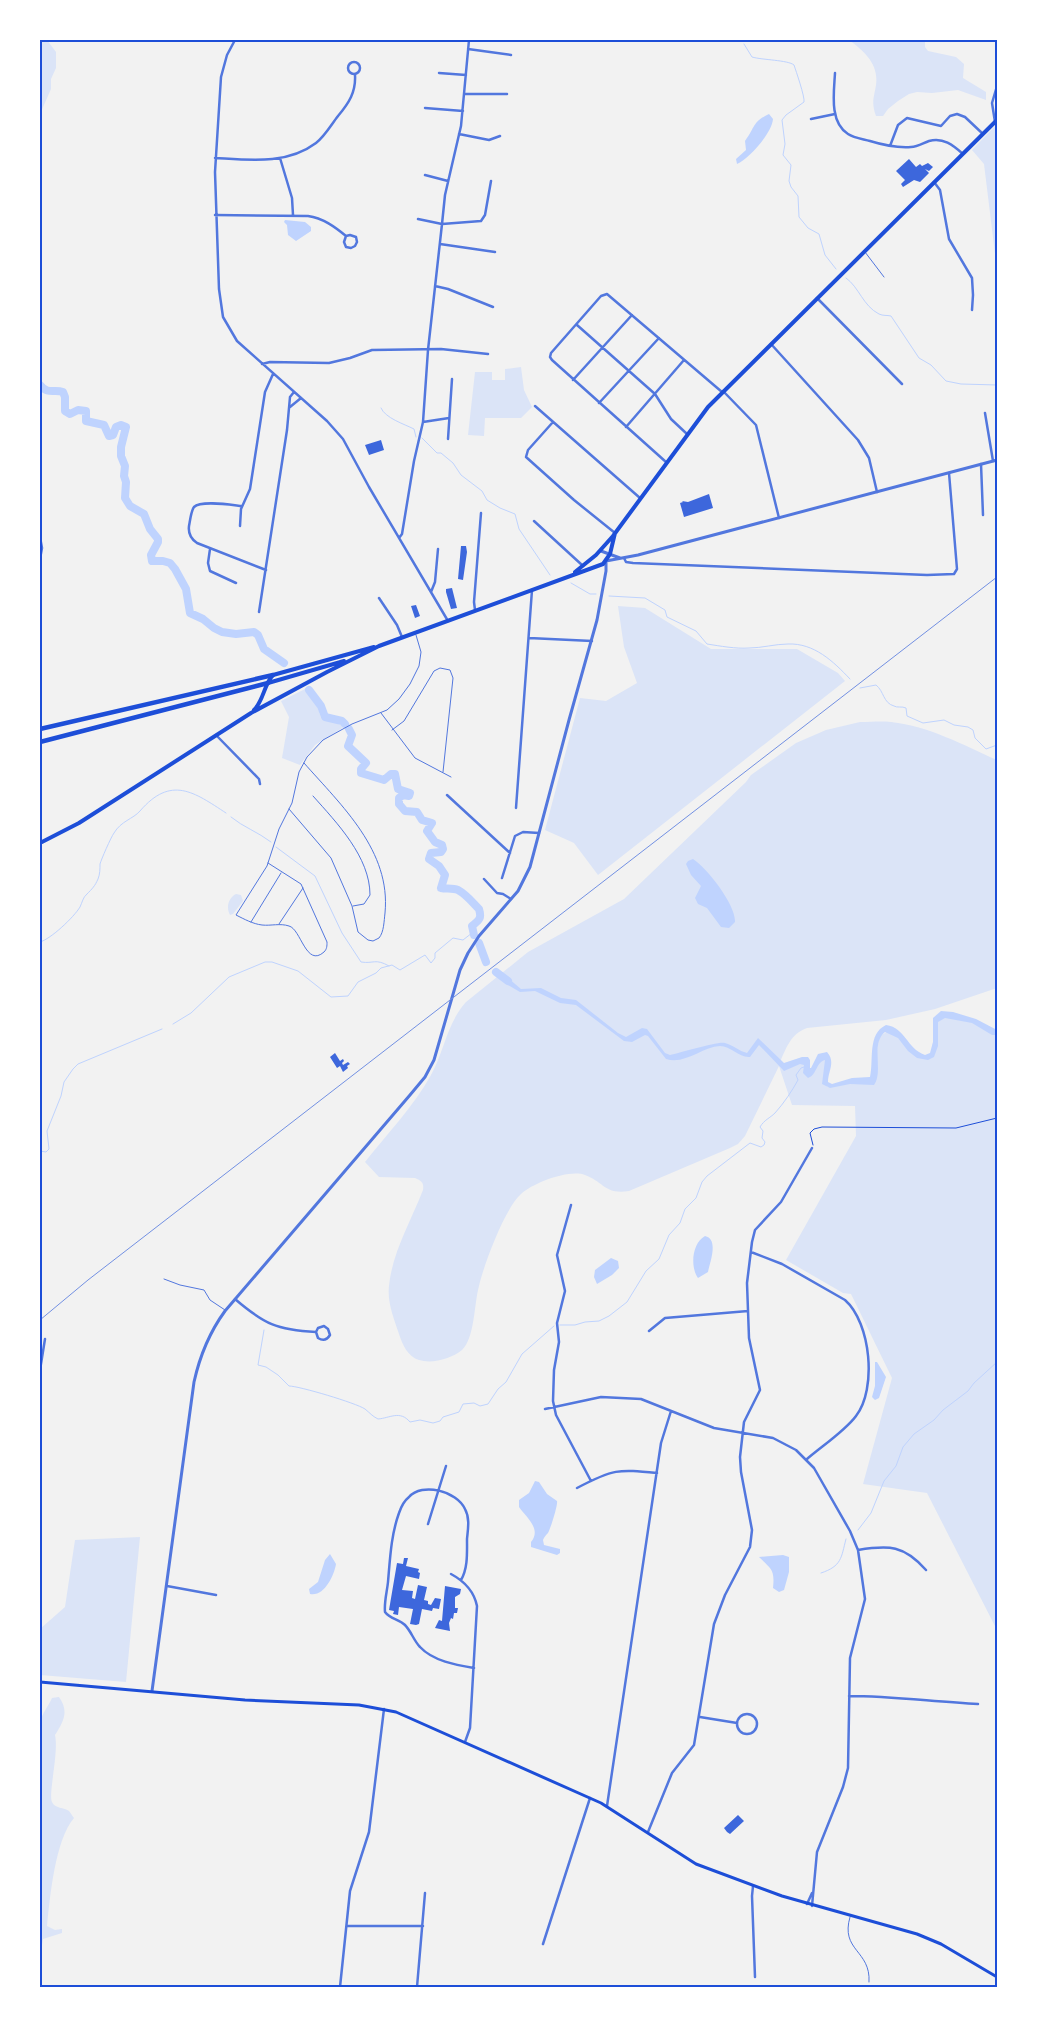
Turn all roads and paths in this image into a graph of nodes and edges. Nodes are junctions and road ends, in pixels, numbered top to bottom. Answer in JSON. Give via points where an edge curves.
{"nodes":[{"id":1,"x":234,"y":40,"type":"edge"},
{"id":2,"x":469,"y":40,"type":"edge"},
{"id":3,"x":468,"y":49,"type":"junction"},
{"id":4,"x":511,"y":55,"type":"dead end"},
{"id":5,"x":439,"y":73,"type":"dead end"},
{"id":6,"x":835,"y":73,"type":"dead end"},
{"id":7,"x":355,"y":75,"type":"junction"},
{"id":8,"x":466,"y":75,"type":"junction"},
{"id":9,"x":997,"y":86,"type":"edge"},
{"id":10,"x":464,"y":94,"type":"junction"},
{"id":11,"x":507,"y":94,"type":"dead end"},
{"id":12,"x":424,"y":108,"type":"dead end"},
{"id":13,"x":462,"y":111,"type":"junction"},
{"id":14,"x":835,"y":114,"type":"junction"},
{"id":15,"x":811,"y":119,"type":"dead end"},
{"id":16,"x":996,"y":121,"type":"edge"},
{"id":17,"x":460,"y":134,"type":"junction"},
{"id":18,"x":983,"y":134,"type":"junction"},
{"id":19,"x":500,"y":136,"type":"dead end"},
{"id":20,"x":890,"y":146,"type":"junction"},
{"id":21,"x":963,"y":154,"type":"junction"},
{"id":22,"x":215,"y":158,"type":"junction"},
{"id":23,"x":280,"y":158,"type":"junction"},
{"id":24,"x":425,"y":175,"type":"dead end"},
{"id":25,"x":448,"y":181,"type":"junction"},
{"id":26,"x":491,"y":182,"type":"dead end"},
{"id":27,"x":934,"y":182,"type":"junction"},
{"id":28,"x":215,"y":215,"type":"junction"},
{"id":29,"x":294,"y":215,"type":"junction"},
{"id":30,"x":418,"y":219,"type":"dead end"},
{"id":31,"x":442,"y":224,"type":"junction"},
{"id":32,"x":346,"y":236,"type":"junction"},
{"id":33,"x":440,"y":244,"type":"junction"},
{"id":34,"x":864,"y":251,"type":"junction"},
{"id":35,"x":495,"y":252,"type":"dead end"},
{"id":36,"x":884,"y":277,"type":"dead end"},
{"id":37,"x":435,"y":286,"type":"junction"},
{"id":38,"x":817,"y":298,"type":"junction"},
{"id":39,"x":493,"y":307,"type":"dead end"},
{"id":40,"x":972,"y":310,"type":"dead end"},
{"id":41,"x":632,"y":315,"type":"junction"},
{"id":42,"x":577,"y":324,"type":"junction"},
{"id":43,"x":659,"y":338,"type":"junction"},
{"id":44,"x":771,"y":344,"type":"junction"},
{"id":45,"x":603,"y":347,"type":"junction"},
{"id":46,"x":428,"y":350,"type":"junction"},
{"id":47,"x":488,"y":354,"type":"dead end"},
{"id":48,"x":684,"y":360,"type":"junction"},
{"id":49,"x":262,"y":364,"type":"junction"},
{"id":50,"x":629,"y":371,"type":"junction"},
{"id":51,"x":273,"y":374,"type":"junction"},
{"id":52,"x":452,"y":379,"type":"dead end"},
{"id":53,"x":573,"y":380,"type":"junction"},
{"id":54,"x":902,"y":384,"type":"dead end"},
{"id":55,"x":294,"y":392,"type":"junction"},
{"id":56,"x":722,"y":392,"type":"junction"},
{"id":57,"x":655,"y":394,"type":"junction"},
{"id":58,"x":301,"y":398,"type":"junction"},
{"id":59,"x":599,"y":403,"type":"junction"},
{"id":60,"x":534,"y":406,"type":"dead end"},
{"id":61,"x":290,"y":408,"type":"junction"},
{"id":62,"x":985,"y":412,"type":"dead end"},
{"id":63,"x":449,"y":418,"type":"junction"},
{"id":64,"x":423,"y":422,"type":"junction"},
{"id":65,"x":553,"y":422,"type":"junction"},
{"id":66,"x":626,"y":427,"type":"junction"},
{"id":67,"x":687,"y":434,"type":"junction"},
{"id":68,"x":448,"y":439,"type":"dead end"},
{"id":69,"x":995,"y":460,"type":"edge"},
{"id":70,"x":666,"y":462,"type":"junction"},
{"id":71,"x":981,"y":464,"type":"junction"},
{"id":72,"x":949,"y":472,"type":"junction"},
{"id":73,"x":877,"y":492,"type":"junction"},
{"id":74,"x":640,"y":498,"type":"junction"},
{"id":75,"x":242,"y":506,"type":"junction"},
{"id":76,"x":481,"y":513,"type":"dead end"},
{"id":77,"x":983,"y":515,"type":"dead end"},
{"id":78,"x":779,"y":518,"type":"junction"},
{"id":79,"x":534,"y":521,"type":"dead end"},
{"id":80,"x":240,"y":526,"type":"dead end"},
{"id":81,"x":615,"y":534,"type":"junction"},
{"id":82,"x":40,"y":537,"type":"edge"},
{"id":83,"x":399,"y":538,"type":"junction"},
{"id":84,"x":210,"y":549,"type":"junction"},
{"id":85,"x":438,"y":549,"type":"dead end"},
{"id":86,"x":601,"y":551,"type":"junction"},
{"id":87,"x":610,"y":554,"type":"junction"},
{"id":88,"x":622,"y":558,"type":"junction"},
{"id":89,"x":40,"y":559,"type":"edge"},
{"id":90,"x":606,"y":561,"type":"junction"},
{"id":91,"x":584,"y":566,"type":"junction"},
{"id":92,"x":266,"y":570,"type":"junction"},
{"id":93,"x":574,"y":573,"type":"junction"},
{"id":94,"x":236,"y":583,"type":"dead end"},
{"id":95,"x":532,"y":589,"type":"junction"},
{"id":96,"x":430,"y":592,"type":"junction"},
{"id":97,"x":379,"y":598,"type":"dead end"},
{"id":98,"x":476,"y":610,"type":"junction"},
{"id":99,"x":259,"y":612,"type":"dead end"},
{"id":100,"x":448,"y":621,"type":"junction"},
{"id":101,"x":415,"y":633,"type":"junction"},
{"id":102,"x":402,"y":638,"type":"junction"},
{"id":103,"x":530,"y":638,"type":"junction"},
{"id":104,"x":592,"y":641,"type":"junction"},
{"id":105,"x":379,"y":646,"type":"junction"},
{"id":106,"x":360,"y":655,"type":"junction"},
{"id":107,"x":273,"y":675,"type":"junction"},
{"id":108,"x":268,"y":683,"type":"junction"},
{"id":109,"x":264,"y":694,"type":"junction"},
{"id":110,"x":273,"y":700,"type":"junction"},
{"id":111,"x":251,"y":713,"type":"junction"},
{"id":112,"x":380,"y":713,"type":"junction"},
{"id":113,"x":40,"y":729,"type":"edge"},
{"id":114,"x":392,"y":730,"type":"junction"},
{"id":115,"x":216,"y":735,"type":"junction"},
{"id":116,"x":40,"y":742,"type":"edge"},
{"id":117,"x":304,"y":762,"type":"junction"},
{"id":118,"x":442,"y":772,"type":"junction"},
{"id":119,"x":451,"y":777,"type":"dead end"},
{"id":120,"x":260,"y":784,"type":"dead end"},
{"id":121,"x":447,"y":795,"type":"dead end"},
{"id":122,"x":313,"y":796,"type":"dead end"},
{"id":123,"x":516,"y":808,"type":"dead end"},
{"id":124,"x":289,"y":809,"type":"junction"},
{"id":125,"x":540,"y":833,"type":"junction"},
{"id":126,"x":40,"y":843,"type":"edge"},
{"id":127,"x":510,"y":853,"type":"junction"},
{"id":128,"x":268,"y":863,"type":"junction"},
{"id":129,"x":282,"y":872,"type":"junction"},
{"id":130,"x":502,"y":878,"type":"dead end"},
{"id":131,"x":484,"y":879,"type":"dead end"},
{"id":132,"x":303,"y":888,"type":"junction"},
{"id":133,"x":511,"y":899,"type":"junction"},
{"id":134,"x":352,"y":906,"type":"junction"},
{"id":135,"x":251,"y":922,"type":"junction"},
{"id":136,"x":279,"y":924,"type":"junction"},
{"id":137,"x":997,"y":1118,"type":"edge"},
{"id":138,"x":812,"y":1148,"type":"joint"},
{"id":139,"x":571,"y":1205,"type":"dead end"},
{"id":140,"x":751,"y":1252,"type":"junction"},
{"id":141,"x":164,"y":1279,"type":"dead end"},
{"id":142,"x":235,"y":1299,"type":"junction"},
{"id":143,"x":225,"y":1310,"type":"junction"},
{"id":144,"x":748,"y":1311,"type":"junction"},
{"id":145,"x":649,"y":1331,"type":"dead end"},
{"id":146,"x":316,"y":1332,"type":"junction"},
{"id":147,"x":45,"y":1338,"type":"dead end"},
{"id":148,"x":40,"y":1370,"type":"edge"},
{"id":149,"x":554,"y":1406,"type":"junction"},
{"id":150,"x":545,"y":1409,"type":"dead end"},
{"id":151,"x":671,"y":1411,"type":"junction"},
{"id":152,"x":742,"y":1432,"type":"junction"},
{"id":153,"x":807,"y":1459,"type":"junction"},
{"id":154,"x":446,"y":1466,"type":"dead end"},
{"id":155,"x":657,"y":1473,"type":"junction"},
{"id":156,"x":591,"y":1480,"type":"junction"},
{"id":157,"x":577,"y":1488,"type":"dead end"},
{"id":158,"x":438,"y":1491,"type":"junction"},
{"id":159,"x":428,"y":1524,"type":"dead end"},
{"id":160,"x":858,"y":1550,"type":"junction"},
{"id":161,"x":926,"y":1570,"type":"dead end"},
{"id":162,"x":451,"y":1574,"type":"dead end"},
{"id":163,"x":461,"y":1580,"type":"junction"},
{"id":164,"x":167,"y":1586,"type":"junction"},
{"id":165,"x":216,"y":1594,"type":"dead end"},
{"id":166,"x":474,"y":1668,"type":"junction"},
{"id":167,"x":40,"y":1682,"type":"edge"},
{"id":168,"x":152,"y":1691,"type":"junction"},
{"id":169,"x":848,"y":1696,"type":"junction"},
{"id":170,"x":978,"y":1704,"type":"dead end"},
{"id":171,"x":384,"y":1709,"type":"junction"},
{"id":172,"x":700,"y":1717,"type":"junction"},
{"id":173,"x":737,"y":1723,"type":"junction"},
{"id":174,"x":465,"y":1742,"type":"junction"},
{"id":175,"x":590,"y":1798,"type":"junction"},
{"id":176,"x":607,"y":1806,"type":"junction"},
{"id":177,"x":648,"y":1832,"type":"junction"},
{"id":178,"x":754,"y":1886,"type":"junction"},
{"id":179,"x":813,"y":1892,"type":"junction"},
{"id":180,"x":425,"y":1893,"type":"dead end"},
{"id":181,"x":807,"y":1904,"type":"junction"},
{"id":182,"x":812,"y":1906,"type":"junction"},
{"id":183,"x":850,"y":1916,"type":"junction"},
{"id":184,"x":347,"y":1926,"type":"junction"},
{"id":185,"x":423,"y":1926,"type":"junction"},
{"id":186,"x":543,"y":1944,"type":"dead end"},
{"id":187,"x":755,"y":1977,"type":"dead end"},
{"id":188,"x":997,"y":1977,"type":"edge"},
{"id":189,"x":869,"y":1982,"type":"dead end"},
{"id":190,"x":340,"y":1987,"type":"edge"},
{"id":191,"x":417,"y":1987,"type":"edge"}],
"edges":[{"from":1,"to":22,"type":"street","via":[[222,77]]},
{"from":2,"to":3,"type":"street"},
{"from":3,"to":4,"type":"street"},
{"from":3,"to":8,"type":"street"},
{"from":5,"to":8,"type":"street"},
{"from":6,"to":14,"type":"street"},
{"from":7,"to":7,"type":"street","via":[[361,68],[354,62],[348,69]]},
{"from":7,"to":23,"type":"street","via":[[352,97],[322,138],[308,148]]},
{"from":8,"to":10,"type":"street"},
{"from":9,"to":16,"type":"street","via":[[992,103]]},
{"from":10,"to":11,"type":"street"},
{"from":10,"to":13,"type":"street"},
{"from":12,"to":13,"type":"street"},
{"from":13,"to":17,"type":"street"},
{"from":14,"to":15,"type":"street"},
{"from":14,"to":20,"type":"street","via":[[841,127],[850,135]]},
{"from":16,"to":18,"type":"main road"},
{"from":17,"to":19,"type":"street","via":[[488,140]]},
{"from":17,"to":25,"type":"street"},
{"from":18,"to":20,"type":"street","via":[[957,114],[950,116],[941,126],[907,118],[898,125]]},
{"from":18,"to":21,"type":"main road"},
{"from":20,"to":21,"type":"street","via":[[910,147],[933,140],[946,141]]},
{"from":21,"to":27,"type":"main road"},
{"from":22,"to":23,"type":"street"},
{"from":22,"to":28,"type":"street"},
{"from":23,"to":29,"type":"street"},
{"from":24,"to":25,"type":"street"},
{"from":25,"to":31,"type":"street"},
{"from":26,"to":31,"type":"street","via":[[483,221]]},
{"from":27,"to":34,"type":"main road"},
{"from":27,"to":40,"type":"street","via":[[940,190],[949,238],[972,278]]},
{"from":28,"to":29,"type":"street"},
{"from":28,"to":49,"type":"street","via":[[222,312],[237,341]]},
{"from":29,"to":32,"type":"street","via":[[321,219]]},
{"from":30,"to":31,"type":"street"},
{"from":31,"to":33,"type":"street"},
{"from":32,"to":32,"type":"street","via":[[345,245],[355,246],[356,237]]},
{"from":33,"to":35,"type":"street"},
{"from":33,"to":37,"type":"street"},
{"from":34,"to":36,"type":"lane"},
{"from":34,"to":38,"type":"main road"},
{"from":37,"to":39,"type":"street"},
{"from":37,"to":46,"type":"street"},
{"from":38,"to":44,"type":"main road"},
{"from":38,"to":54,"type":"street"},
{"from":41,"to":42,"type":"street","via":[[606,294]]},
{"from":41,"to":43,"type":"street"},
{"from":41,"to":45,"type":"street"},
{"from":42,"to":45,"type":"street"},
{"from":42,"to":53,"type":"street","via":[[550,356]]},
{"from":43,"to":48,"type":"street"},
{"from":43,"to":50,"type":"street"},
{"from":44,"to":56,"type":"main road"},
{"from":44,"to":73,"type":"street","via":[[862,446],[869,458]]},
{"from":45,"to":50,"type":"street"},
{"from":45,"to":53,"type":"street"},
{"from":46,"to":47,"type":"street"},
{"from":46,"to":49,"type":"street","via":[[372,350],[329,363]]},
{"from":46,"to":64,"type":"street"},
{"from":48,"to":56,"type":"street"},
{"from":48,"to":57,"type":"street"},
{"from":49,"to":51,"type":"street"},
{"from":50,"to":57,"type":"street"},
{"from":50,"to":59,"type":"street"},
{"from":51,"to":55,"type":"street"},
{"from":51,"to":75,"type":"street","via":[[265,392],[250,489]]},
{"from":52,"to":63,"type":"street"},
{"from":53,"to":59,"type":"street"},
{"from":55,"to":58,"type":"street"},
{"from":55,"to":61,"type":"street"},
{"from":56,"to":67,"type":"main road"},
{"from":56,"to":78,"type":"street","via":[[756,425]]},
{"from":57,"to":66,"type":"street"},
{"from":57,"to":67,"type":"street","via":[[671,419]]},
{"from":58,"to":61,"type":"street"},
{"from":58,"to":83,"type":"street","via":[[343,439]]},
{"from":59,"to":66,"type":"street"},
{"from":60,"to":65,"type":"street"},
{"from":61,"to":92,"type":"street"},
{"from":62,"to":69,"type":"street"},
{"from":63,"to":64,"type":"street"},
{"from":63,"to":68,"type":"street"},
{"from":64,"to":83,"type":"street"},
{"from":65,"to":74,"type":"street"},
{"from":65,"to":81,"type":"street","via":[[526,454],[527,458]]},
{"from":66,"to":70,"type":"street"},
{"from":67,"to":70,"type":"main road"},
{"from":69,"to":71,"type":"street"},
{"from":70,"to":74,"type":"main road"},
{"from":71,"to":72,"type":"street"},
{"from":71,"to":77,"type":"street"},
{"from":72,"to":73,"type":"street"},
{"from":72,"to":88,"type":"street","via":[[956,573],[927,575],[633,563]]},
{"from":73,"to":78,"type":"street"},
{"from":74,"to":81,"type":"main road"},
{"from":75,"to":80,"type":"street"},
{"from":75,"to":84,"type":"street","via":[[201,504],[193,510],[189,529],[191,538]]},
{"from":76,"to":98,"type":"street"},
{"from":78,"to":88,"type":"street"},
{"from":79,"to":91,"type":"street"},
{"from":81,"to":86,"type":"main road"},
{"from":81,"to":87,"type":"main road"},
{"from":82,"to":89,"type":"street"},
{"from":83,"to":96,"type":"street"},
{"from":84,"to":92,"type":"street"},
{"from":84,"to":94,"type":"street","via":[[210,571]]},
{"from":85,"to":96,"type":"street","via":[[436,582]]},
{"from":86,"to":87,"type":"street"},
{"from":86,"to":90,"type":"main road","via":[[600,559]]},
{"from":86,"to":91,"type":"main road"},
{"from":87,"to":88,"type":"street"},
{"from":87,"to":90,"type":"main road"},
{"from":88,"to":90,"type":"street"},
{"from":90,"to":93,"type":"main road"},
{"from":90,"to":104,"type":"street","via":[[604,588]]},
{"from":91,"to":93,"type":"main road"},
{"from":92,"to":99,"type":"street"},
{"from":93,"to":95,"type":"main road"},
{"from":95,"to":98,"type":"main road"},
{"from":95,"to":103,"type":"street"},
{"from":96,"to":100,"type":"street"},
{"from":97,"to":102,"type":"street"},
{"from":98,"to":100,"type":"main road"},
{"from":100,"to":101,"type":"main road"},
{"from":101,"to":102,"type":"main road"},
{"from":101,"to":112,"type":"lane","via":[[421,652],[418,670],[404,693]]},
{"from":102,"to":105,"type":"main road"},
{"from":103,"to":104,"type":"street"},
{"from":103,"to":123,"type":"street"},
{"from":104,"to":125,"type":"street"},
{"from":105,"to":106,"type":"main road"},
{"from":105,"to":107,"type":"main road"},
{"from":106,"to":108,"type":"main road"},
{"from":106,"to":110,"type":"main road"},
{"from":107,"to":108,"type":"main road"},
{"from":107,"to":113,"type":"highway"},
{"from":108,"to":109,"type":"main road"},
{"from":108,"to":116,"type":"highway"},
{"from":109,"to":110,"type":"main road"},
{"from":109,"to":111,"type":"main road"},
{"from":110,"to":111,"type":"main road"},
{"from":111,"to":115,"type":"main road"},
{"from":112,"to":114,"type":"lane"},
{"from":112,"to":117,"type":"lane","via":[[323,740]]},
{"from":114,"to":118,"type":"lane","via":[[415,758]]},
{"from":114,"to":118,"type":"lane","via":[[402,724],[434,671],[440,668],[450,670],[453,678]]},
{"from":115,"to":120,"type":"street","via":[[258,778]]},
{"from":115,"to":126,"type":"main road","via":[[79,823]]},
{"from":117,"to":124,"type":"lane"},
{"from":117,"to":134,"type":"lane","via":[[356,823],[376,859],[386,896],[383,931],[379,938],[373,941],[359,934]]},
{"from":118,"to":119,"type":"lane"},
{"from":121,"to":127,"type":"street"},
{"from":122,"to":134,"type":"lane","via":[[348,839],[363,867],[370,895],[364,904]]},
{"from":124,"to":128,"type":"lane"},
{"from":124,"to":134,"type":"lane","via":[[331,858]]},
{"from":125,"to":127,"type":"street","via":[[516,834]]},
{"from":125,"to":133,"type":"street","via":[[530,867]]},
{"from":127,"to":130,"type":"street"},
{"from":128,"to":129,"type":"lane"},
{"from":128,"to":135,"type":"lane","via":[[236,915]]},
{"from":129,"to":132,"type":"lane"},
{"from":129,"to":135,"type":"lane"},
{"from":131,"to":133,"type":"street","via":[[497,893]]},
{"from":132,"to":136,"type":"lane"},
{"from":132,"to":136,"type":"lane","via":[[327,942],[327,949],[317,955],[309,953],[302,946],[295,929]]},
{"from":133,"to":142,"type":"street","via":[[479,936],[463,962],[437,1053],[426,1074]]},
{"from":135,"to":136,"type":"lane"},
{"from":137,"to":138,"type":"path","via":[[956,1128],[814,1129],[810,1133]]},
{"from":138,"to":140,"type":"street","via":[[781,1202],[756,1230]]},
{"from":139,"to":149,"type":"street","via":[[557,1255],[565,1288],[557,1323],[559,1342],[554,1370]]},
{"from":140,"to":144,"type":"street"},
{"from":140,"to":153,"type":"street","via":[[782,1264],[844,1300],[852,1308],[866,1338],[866,1398],[853,1420]]},
{"from":141,"to":143,"type":"lane","via":[[204,1290],[210,1300]]},
{"from":142,"to":143,"type":"street"},
{"from":142,"to":146,"type":"street","via":[[267,1323],[287,1330]]},
{"from":143,"to":164,"type":"street","via":[[208,1338],[196,1372]]},
{"from":144,"to":145,"type":"street","via":[[665,1318]]},
{"from":144,"to":152,"type":"street","via":[[750,1348],[760,1390]]},
{"from":146,"to":146,"type":"street","via":[[322,1340],[330,1335],[324,1326]]},
{"from":147,"to":148,"type":"street"},
{"from":149,"to":150,"type":"street"},
{"from":149,"to":151,"type":"street","via":[[608,1396],[645,1400]]},
{"from":149,"to":156,"type":"street"},
{"from":151,"to":152,"type":"street","via":[[714,1428]]},
{"from":151,"to":155,"type":"street","via":[[664,1430]]},
{"from":152,"to":153,"type":"street","via":[[778,1440]]},
{"from":152,"to":172,"type":"street","via":[[740,1466],[752,1540],[716,1617]]},
{"from":153,"to":160,"type":"street","via":[[824,1483]]},
{"from":154,"to":158,"type":"street"},
{"from":155,"to":156,"type":"street","via":[[619,1470]]},
{"from":155,"to":176,"type":"street"},
{"from":156,"to":157,"type":"street"},
{"from":158,"to":159,"type":"street"},
{"from":158,"to":163,"type":"street","via":[[457,1499],[467,1512],[466,1570]]},
{"from":158,"to":166,"type":"street","via":[[424,1489],[410,1495],[400,1511],[386,1613],[404,1624],[419,1646],[429,1654]]},
{"from":160,"to":161,"type":"street","via":[[893,1547],[911,1555]]},
{"from":160,"to":169,"type":"street","via":[[864,1599],[850,1654]]},
{"from":162,"to":163,"type":"street"},
{"from":163,"to":166,"type":"street","via":[[477,1606]]},
{"from":164,"to":165,"type":"street"},
{"from":164,"to":168,"type":"street"},
{"from":166,"to":174,"type":"street","via":[[470,1728]]},
{"from":167,"to":168,"type":"main road"},
{"from":168,"to":171,"type":"main road"},
{"from":169,"to":170,"type":"street","via":[[905,1697]]},
{"from":169,"to":179,"type":"street","via":[[847,1776],[819,1846]]},
{"from":171,"to":174,"type":"main road"},
{"from":171,"to":184,"type":"street","via":[[369,1832],[350,1891]]},
{"from":172,"to":173,"type":"street"},
{"from":172,"to":177,"type":"street","via":[[693,1748],[672,1773]]},
{"from":173,"to":173,"type":"street","via":[[745,1734],[752,1733],[756,1727],[755,1718],[749,1714],[740,1717]]},
{"from":174,"to":175,"type":"main road"},
{"from":175,"to":176,"type":"main road"},
{"from":175,"to":186,"type":"street"},
{"from":176,"to":177,"type":"main road"},
{"from":177,"to":178,"type":"main road","via":[[688,1859]]},
{"from":178,"to":181,"type":"main road"},
{"from":178,"to":187,"type":"street"},
{"from":179,"to":181,"type":"street"},
{"from":179,"to":182,"type":"street"},
{"from":180,"to":185,"type":"street"},
{"from":181,"to":182,"type":"main road"},
{"from":182,"to":183,"type":"main road"},
{"from":183,"to":188,"type":"main road","via":[[925,1937]]},
{"from":183,"to":189,"type":"lane","via":[[847,1934],[867,1965]]},
{"from":184,"to":185,"type":"street"},
{"from":184,"to":190,"type":"street"},
{"from":185,"to":191,"type":"street"}]}
